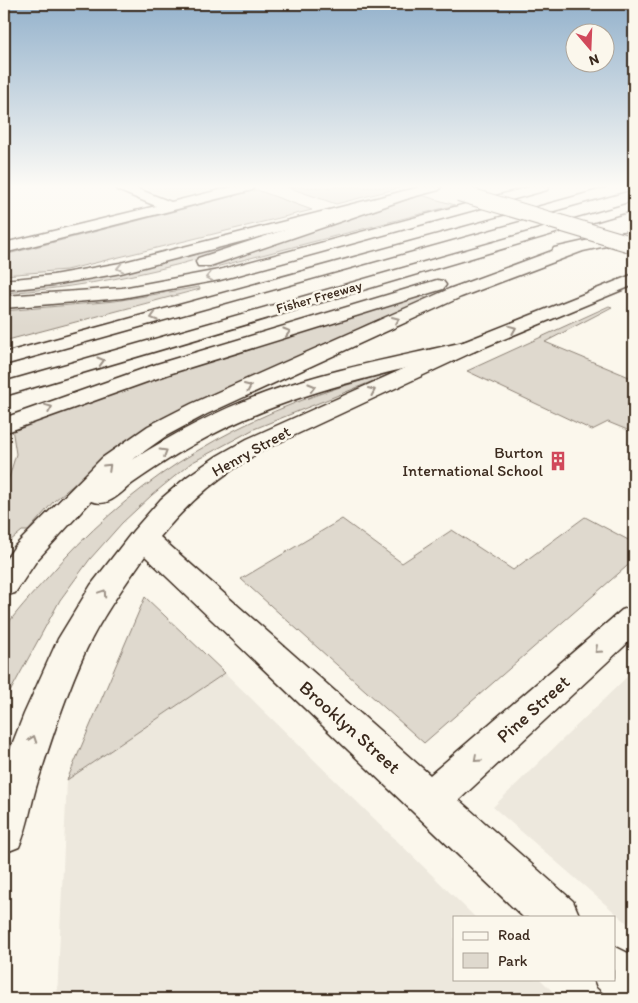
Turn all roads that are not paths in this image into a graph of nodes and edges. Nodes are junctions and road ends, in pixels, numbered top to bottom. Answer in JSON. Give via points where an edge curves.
{"nodes":[{"id":1,"x":60,"y":234,"type":"edge"},
{"id":2,"x":251,"y":234,"type":"edge"},
{"id":3,"x":289,"y":234,"type":"edge"},
{"id":4,"x":373,"y":234,"type":"edge"},
{"id":5,"x":421,"y":234,"type":"edge"},
{"id":6,"x":451,"y":234,"type":"edge"},
{"id":7,"x":540,"y":234,"type":"edge"},
{"id":8,"x":571,"y":234,"type":"edge"},
{"id":9,"x":596,"y":234,"type":"edge"},
{"id":10,"x":634,"y":235,"type":"edge"},
{"id":11,"x":512,"y":242,"type":"junction"},
{"id":12,"x":634,"y":245,"type":"edge"},
{"id":13,"x":4,"y":248,"type":"edge"},
{"id":14,"x":577,"y":248,"type":"junction"},
{"id":15,"x":634,"y":279,"type":"edge"},
{"id":16,"x":4,"y":285,"type":"edge"},
{"id":17,"x":234,"y":294,"type":"junction"},
{"id":18,"x":4,"y":301,"type":"edge"},
{"id":19,"x":468,"y":347,"type":"junction"},
{"id":20,"x":4,"y":358,"type":"edge"},
{"id":21,"x":4,"y":389,"type":"edge"},
{"id":22,"x":4,"y":426,"type":"edge"},
{"id":23,"x":143,"y":538,"type":"junction"},
{"id":24,"x":26,"y":553,"type":"junction"},
{"id":25,"x":4,"y":585,"type":"edge"},
{"id":26,"x":634,"y":618,"type":"edge"},
{"id":27,"x":431,"y":800,"type":"junction"},
{"id":28,"x":4,"y":833,"type":"edge"},
{"id":29,"x":556,"y":916,"type":"edge"},
{"id":30,"x":616,"y":972,"type":"edge"},
{"id":31,"x":634,"y":988,"type":"edge"}],
"edges":[{"from":1,"to":13,"type":"main road"},
{"from":2,"to":16,"type":"main road","one_way":true,"via":[[120,268]]},
{"from":3,"to":18,"type":"main road","via":[[156,276]]},
{"from":4,"to":18,"type":"main road","one_way":true,"via":[[220,275],[122,292]]},
{"from":5,"to":17,"type":"main road","via":[[348,254]]},
{"from":6,"to":17,"type":"main road","name":"Fisher Freeway"},
{"from":7,"to":11,"type":"main road","name":"Fisher Freeway"},
{"from":8,"to":11,"type":"main road","via":[[535,243]]},
{"from":9,"to":12,"type":"main road","bridge":true},
{"from":10,"to":14,"type":"main road"},
{"from":21,"to":11,"type":"main road","name":"Fisher Freeway","one_way":true},
{"from":22,"to":14,"type":"main road","one_way":true,"via":[[57,405],[228,350],[536,256]]},
{"from":24,"to":14,"type":"main road","one_way":true,"via":[[111,463],[157,432],[199,409],[455,293]]},
{"from":19,"to":15,"type":"main road","name":"Henry Street","one_way":true},
{"from":17,"to":20,"type":"main road","name":"Fisher Freeway","one_way":true},
{"from":23,"to":19,"type":"main road","name":"Henry Street","one_way":true,"via":[[171,505],[226,461],[256,444]]},
{"from":24,"to":19,"type":"main road","one_way":true,"via":[[117,481],[218,422],[273,398]]},
{"from":23,"to":27,"type":"main road","name":"Brooklyn Street"},
{"from":28,"to":23,"type":"main road","name":"Henry Street","one_way":true,"via":[[16,785],[70,648],[102,593]]},
{"from":24,"to":25,"type":"main road"},
{"from":26,"to":27,"type":"main road","name":"Pine Street","one_way":true},
{"from":27,"to":29,"type":"main road","name":"Brooklyn Street"},
{"from":30,"to":31,"type":"main road"}]}
